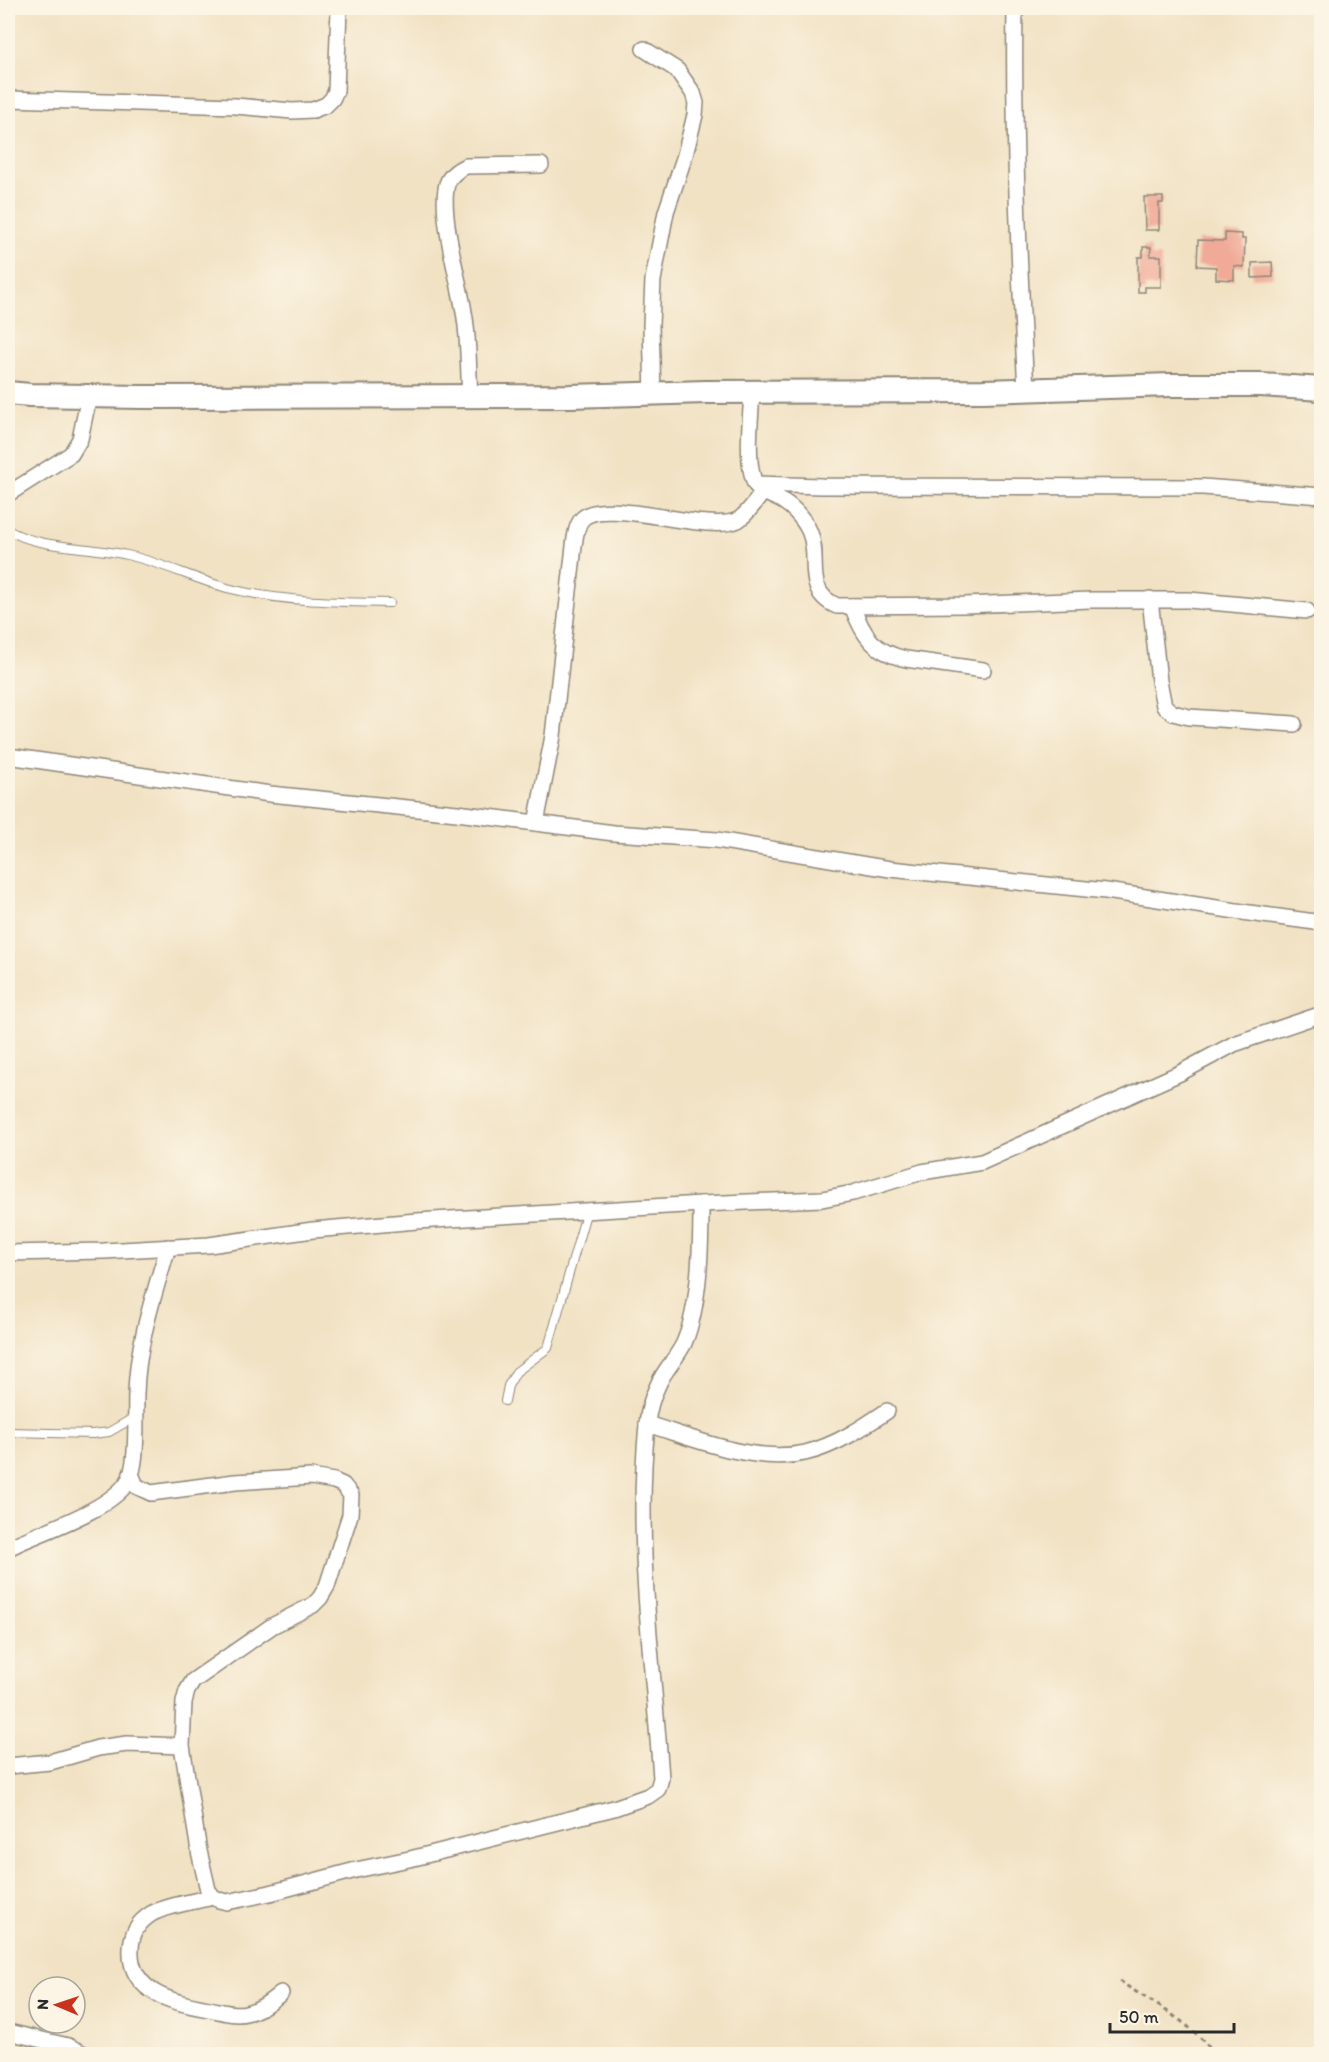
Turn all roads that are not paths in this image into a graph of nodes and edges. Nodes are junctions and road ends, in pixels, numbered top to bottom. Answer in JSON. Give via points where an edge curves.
{"nodes":[{"id":1,"x":339,"y":8,"type":"edge"},
{"id":2,"x":1015,"y":8,"type":"edge"},
{"id":3,"x":644,"y":49,"type":"dead end"},
{"id":4,"x":8,"y":99,"type":"edge"},
{"id":5,"x":542,"y":165,"type":"dead end"},
{"id":6,"x":1322,"y":389,"type":"edge"},
{"id":7,"x":1026,"y":390,"type":"junction"},
{"id":8,"x":752,"y":391,"type":"junction"},
{"id":9,"x":8,"y":393,"type":"edge"},
{"id":10,"x":652,"y":394,"type":"junction"},
{"id":11,"x":470,"y":395,"type":"junction"},
{"id":12,"x":89,"y":396,"type":"junction"},
{"id":13,"x":759,"y":488,"type":"junction"},
{"id":14,"x":8,"y":494,"type":"edge"},
{"id":15,"x":1322,"y":496,"type":"edge"},
{"id":16,"x":8,"y":530,"type":"edge"},
{"id":17,"x":1150,"y":599,"type":"junction"},
{"id":18,"x":390,"y":603,"type":"dead end"},
{"id":19,"x":852,"y":606,"type":"junction"},
{"id":20,"x":1307,"y":610,"type":"dead end"},
{"id":21,"x":983,"y":670,"type":"dead end"},
{"id":22,"x":1293,"y":724,"type":"dead end"},
{"id":23,"x":8,"y":756,"type":"edge"},
{"id":24,"x":536,"y":823,"type":"junction"},
{"id":25,"x":1322,"y":922,"type":"edge"},
{"id":26,"x":1322,"y":1014,"type":"edge"},
{"id":27,"x":701,"y":1204,"type":"junction"},
{"id":28,"x":586,"y":1210,"type":"junction"},
{"id":29,"x":168,"y":1247,"type":"junction"},
{"id":30,"x":8,"y":1253,"type":"edge"},
{"id":31,"x":505,"y":1401,"type":"dead end"},
{"id":32,"x":887,"y":1412,"type":"dead end"},
{"id":33,"x":135,"y":1417,"type":"junction"},
{"id":34,"x":647,"y":1424,"type":"junction"},
{"id":35,"x":8,"y":1432,"type":"edge"},
{"id":36,"x":131,"y":1474,"type":"junction"},
{"id":37,"x":8,"y":1548,"type":"edge"},
{"id":38,"x":182,"y":1746,"type":"junction"},
{"id":39,"x":8,"y":1766,"type":"edge"},
{"id":40,"x":213,"y":1897,"type":"junction"},
{"id":41,"x":281,"y":1993,"type":"dead end"},
{"id":42,"x":8,"y":2032,"type":"edge"},
{"id":43,"x":84,"y":2054,"type":"edge"}],
"edges":[{"from":1,"to":4,"type":"street","via":[[336,91],[326,105],[314,110]]},
{"from":2,"to":7,"type":"street","via":[[1013,86]]},
{"from":3,"to":10,"type":"street","via":[[677,70],[696,103],[685,155],[666,212],[653,280]]},
{"from":5,"to":11,"type":"street","via":[[466,166],[457,170],[447,186],[449,233],[465,315]]},
{"from":6,"to":7,"type":"main road","via":[[1261,385]]},
{"from":7,"to":8,"type":"main road"},
{"from":8,"to":10,"type":"main road"},
{"from":8,"to":13,"type":"street","via":[[750,461]]},
{"from":9,"to":12,"type":"main road"},
{"from":10,"to":11,"type":"main road"},
{"from":11,"to":12,"type":"main road"},
{"from":12,"to":14,"type":"street","via":[[80,439],[71,454]]},
{"from":13,"to":15,"type":"street","via":[[1203,487]]},
{"from":13,"to":19,"type":"street","via":[[784,502],[806,525],[811,534],[815,581],[824,597],[837,606]]},
{"from":13,"to":24,"type":"street","via":[[746,513],[730,522],[606,511],[582,520],[574,546],[553,736]]},
{"from":16,"to":18,"type":"lane","via":[[40,542],[130,555],[197,579],[270,597]]},
{"from":17,"to":19,"type":"street"},
{"from":17,"to":20,"type":"street"},
{"from":17,"to":22,"type":"street","via":[[1159,681],[1167,709],[1189,717]]},
{"from":19,"to":21,"type":"street","via":[[860,627],[881,650],[906,659]]},
{"from":23,"to":24,"type":"street","via":[[270,794]]},
{"from":24,"to":25,"type":"street","via":[[717,840],[890,869],[1095,890]]},
{"from":26,"to":27,"type":"street","via":[[1234,1044],[1180,1073],[982,1162],[822,1199]]},
{"from":27,"to":28,"type":"street"},
{"from":27,"to":34,"type":"street","via":[[701,1244],[690,1323],[684,1342],[658,1384]]},
{"from":28,"to":29,"type":"street","via":[[313,1230]]},
{"from":28,"to":31,"type":"lane","via":[[548,1348],[516,1372]]},
{"from":29,"to":30,"type":"street"},
{"from":29,"to":33,"type":"street","via":[[138,1361]]},
{"from":32,"to":34,"type":"street","via":[[837,1442],[805,1453],[774,1455],[733,1449]]},
{"from":33,"to":35,"type":"lane","via":[[109,1432],[93,1434]]},
{"from":33,"to":36,"type":"street"},
{"from":34,"to":40,"type":"street","via":[[644,1576],[661,1778],[658,1789],[614,1808],[270,1893],[227,1902]]},
{"from":36,"to":37,"type":"street","via":[[128,1483],[97,1508]]},
{"from":36,"to":38,"type":"street","via":[[136,1486],[151,1493],[311,1477],[343,1485],[351,1496],[350,1515],[320,1598],[193,1681],[184,1702]]},
{"from":38,"to":39,"type":"street","via":[[127,1744],[50,1762]]},
{"from":38,"to":40,"type":"street","via":[[199,1851]]},
{"from":40,"to":41,"type":"street","via":[[153,1913],[136,1927],[130,1960],[141,1983],[184,2005],[242,2014],[267,2005]]},
{"from":42,"to":43,"type":"street","via":[[68,2046]]}]}
